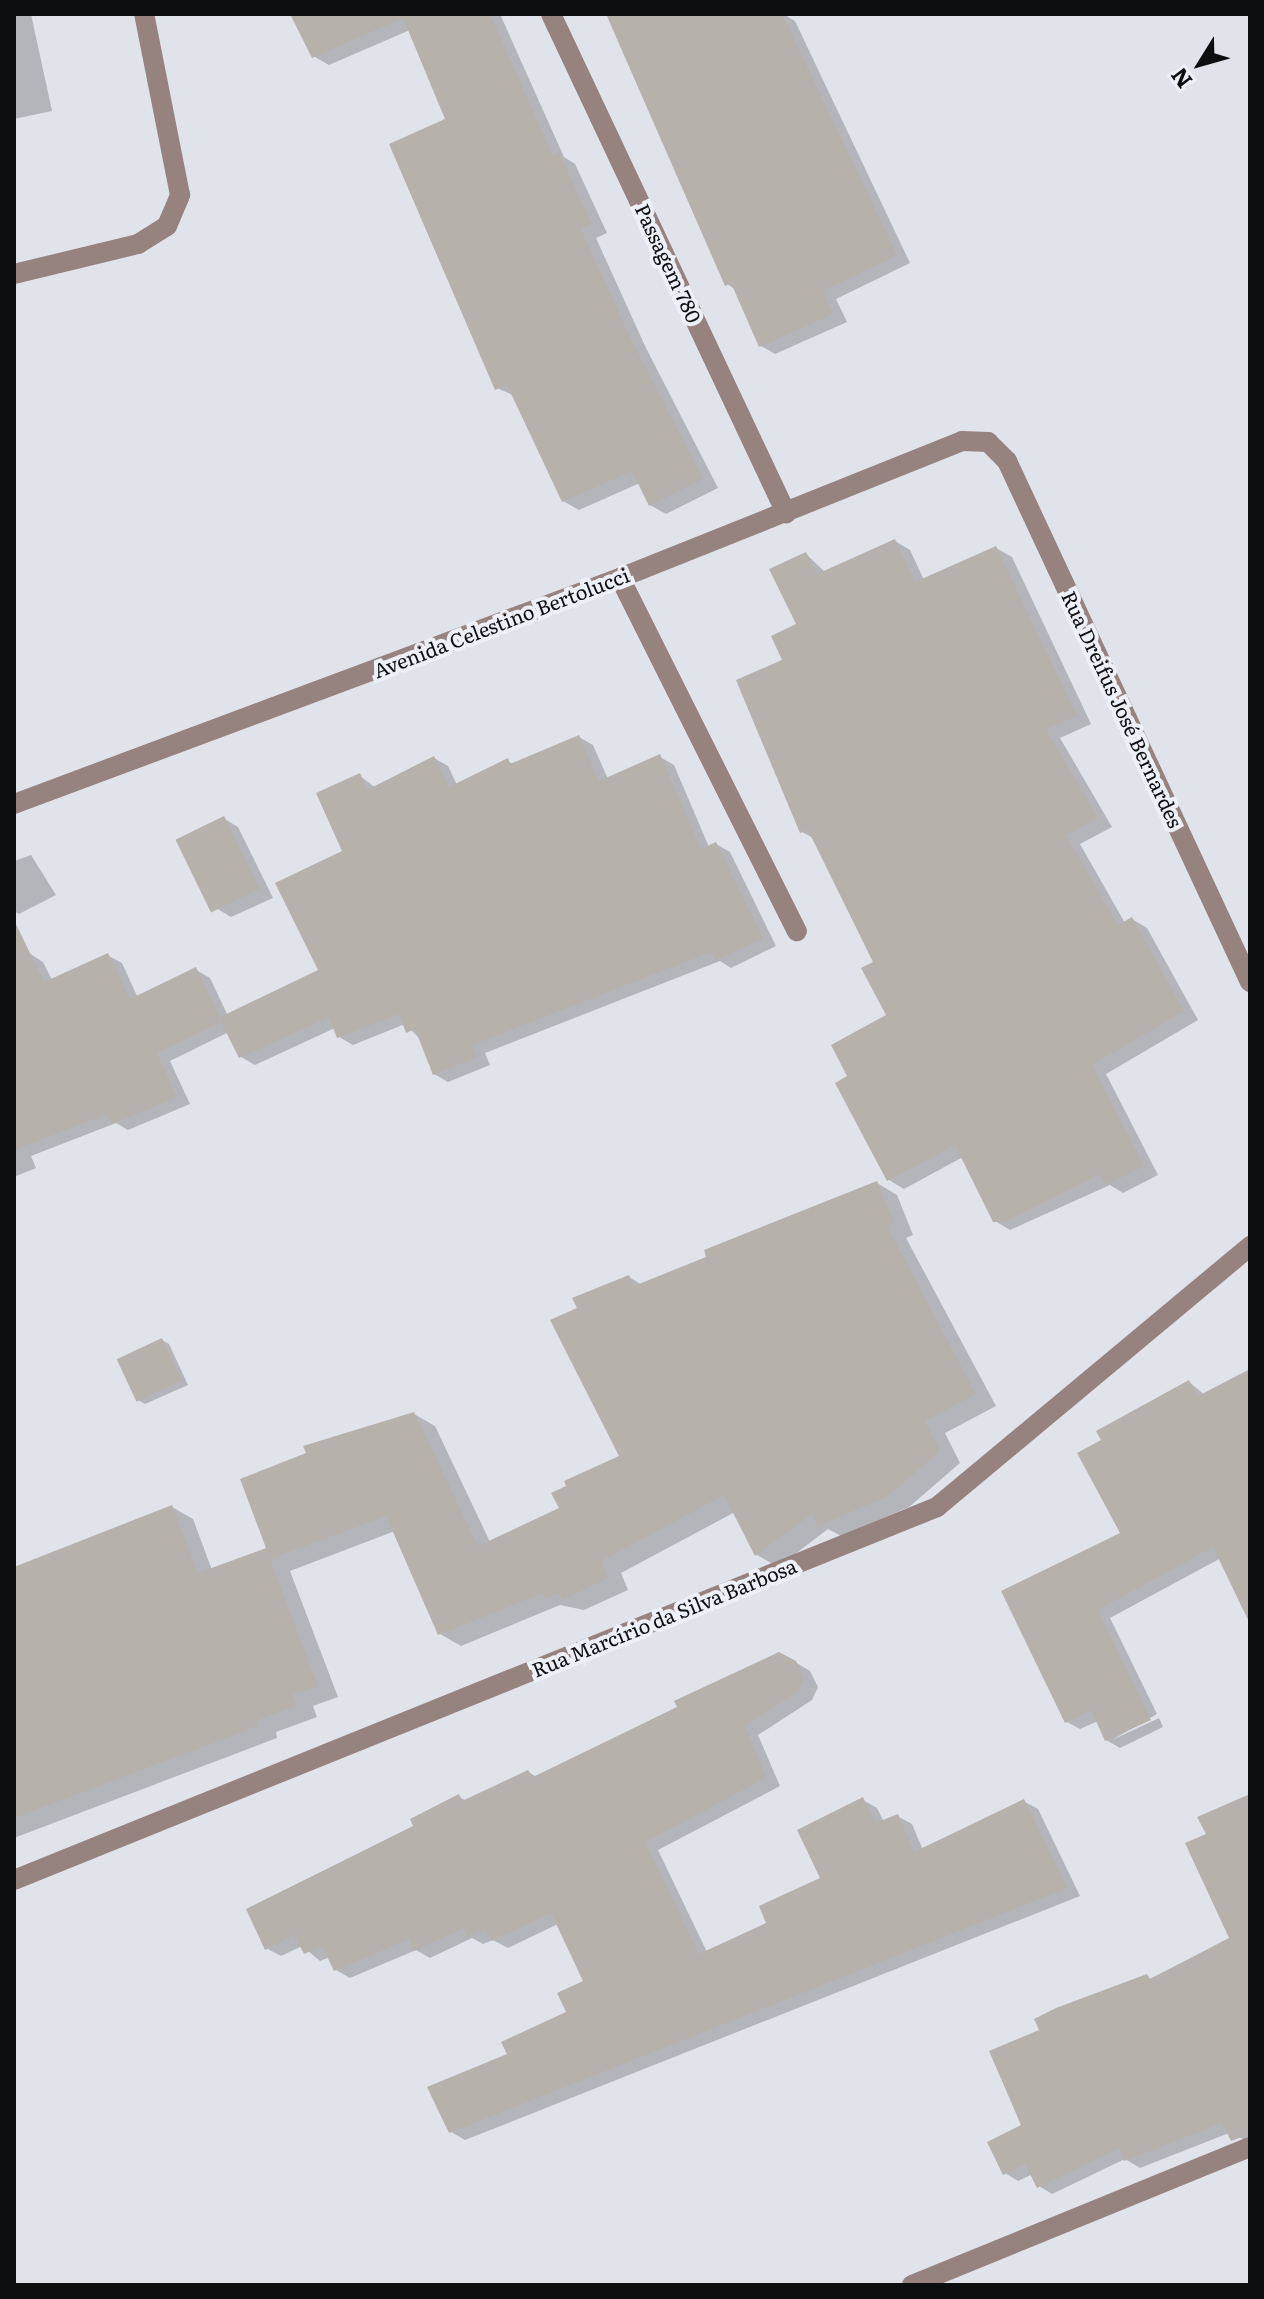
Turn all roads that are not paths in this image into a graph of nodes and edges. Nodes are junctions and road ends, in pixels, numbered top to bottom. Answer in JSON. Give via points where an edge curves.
{"nodes":[{"id":1,"x":144,"y":14,"type":"edge"},
{"id":2,"x":551,"y":14,"type":"edge"},
{"id":3,"x":14,"y":274,"type":"edge"},
{"id":4,"x":988,"y":442,"type":"joint"},
{"id":5,"x":786,"y":513,"type":"junction"},
{"id":6,"x":620,"y":578,"type":"junction"},
{"id":7,"x":14,"y":804,"type":"edge"},
{"id":8,"x":797,"y":931,"type":"dead end"},
{"id":9,"x":1250,"y":982,"type":"edge"},
{"id":10,"x":1250,"y":1246,"type":"edge"},
{"id":11,"x":14,"y":1880,"type":"edge"},
{"id":12,"x":1250,"y":2147,"type":"edge"},
{"id":13,"x":912,"y":2285,"type":"edge"}],
"edges":[{"from":1,"to":3,"type":"street","via":[[180,195],[167,226],[138,244]]},
{"from":2,"to":5,"type":"street","name":"Passagem 780"},
{"from":4,"to":5,"type":"street","name":"Avenida Celestino Bertolucci","via":[[962,441]]},
{"from":4,"to":9,"type":"street","name":"Rua Dreifus José Bernardes","via":[[1007,461]]},
{"from":5,"to":6,"type":"street","name":"Avenida Celestino Bertolucci"},
{"from":6,"to":7,"type":"street","name":"Avenida Celestino Bertolucci"},
{"from":6,"to":8,"type":"street"},
{"from":10,"to":11,"type":"street","name":"Rua Marcírio da Silva Barbosa","via":[[937,1507]]},
{"from":12,"to":13,"type":"street"}]}
